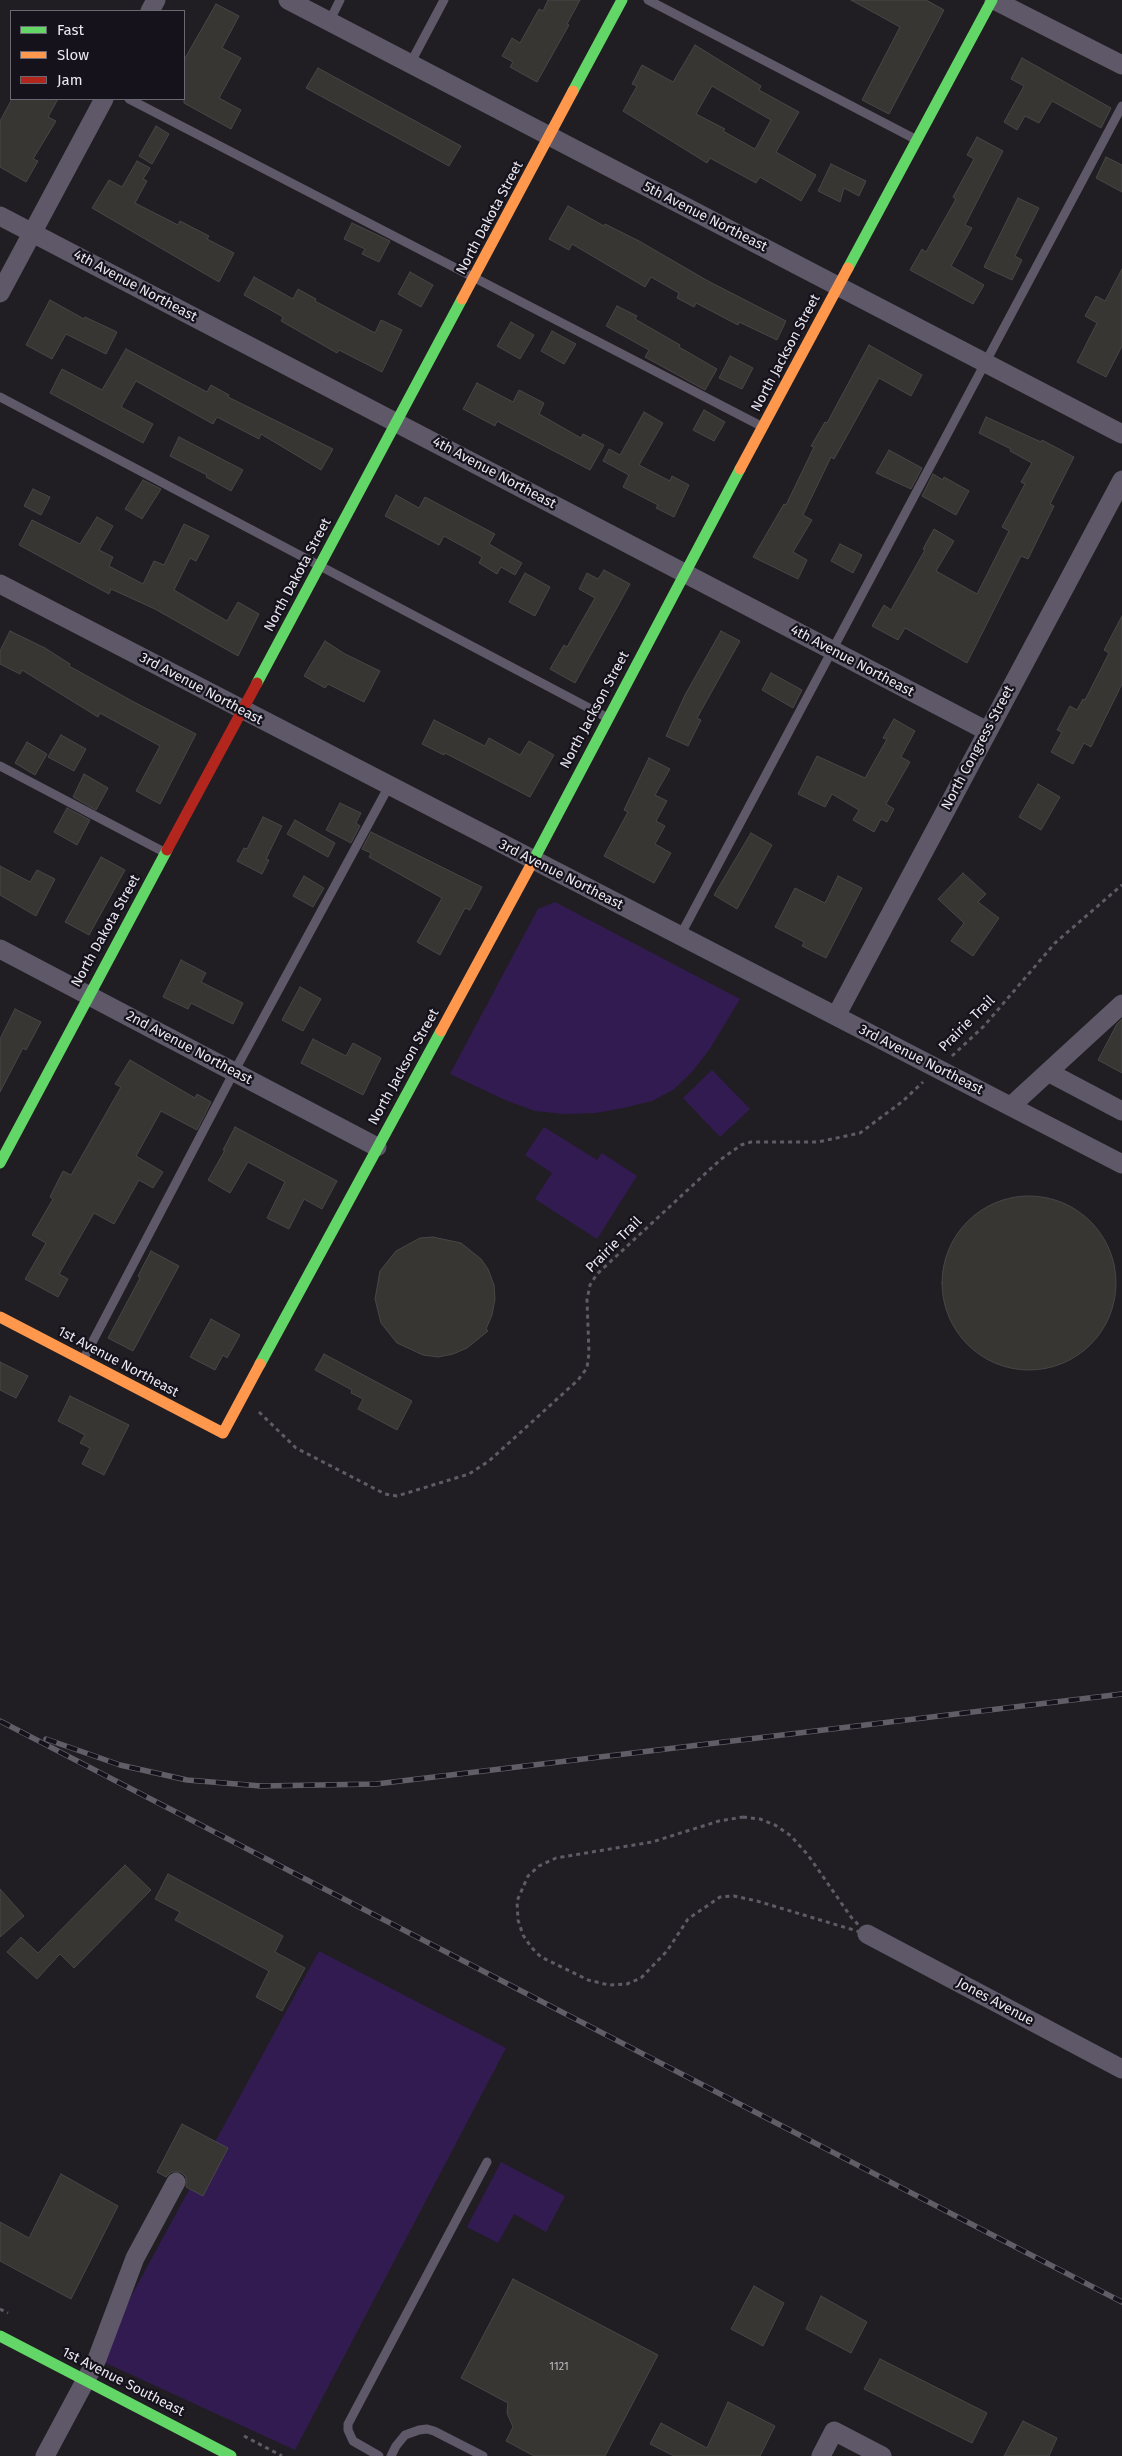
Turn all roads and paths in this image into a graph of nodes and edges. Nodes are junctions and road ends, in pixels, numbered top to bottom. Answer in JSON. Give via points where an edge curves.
{"nodes":[{"id":1,"x":288,"y":0,"type":"edge"},
{"id":2,"x":340,"y":0,"type":"edge"},
{"id":3,"x":444,"y":0,"type":"edge"},
{"id":4,"x":622,"y":0,"type":"edge"},
{"id":5,"x":648,"y":0,"type":"edge"},
{"id":6,"x":993,"y":0,"type":"edge"},
{"id":7,"x":329,"y":22,"type":"junction"},
{"id":8,"x":410,"y":64,"type":"junction"},
{"id":9,"x":1122,"y":65,"type":"edge"},
{"id":10,"x":103,"y":100,"type":"edge"},
{"id":11,"x":131,"y":100,"type":"edge"},
{"id":12,"x":1122,"y":106,"type":"edge"},
{"id":13,"x":550,"y":137,"type":"junction"},
{"id":14,"x":917,"y":140,"type":"junction"},
{"id":15,"x":0,"y":216,"type":"edge"},
{"id":16,"x":32,"y":232,"type":"junction"},
{"id":17,"x":474,"y":277,"type":"junction"},
{"id":18,"x":839,"y":286,"type":"junction"},
{"id":19,"x":0,"y":293,"type":"edge"},
{"id":20,"x":986,"y":363,"type":"junction"},
{"id":21,"x":0,"y":397,"type":"edge"},
{"id":22,"x":396,"y":422,"type":"junction"},
{"id":23,"x":763,"y":427,"type":"junction"},
{"id":24,"x":1122,"y":434,"type":"edge"},
{"id":25,"x":1122,"y":480,"type":"edge"},
{"id":26,"x":320,"y":565,"type":"junction"},
{"id":27,"x":684,"y":573,"type":"junction"},
{"id":28,"x":0,"y":584,"type":"edge"},
{"id":29,"x":832,"y":650,"type":"junction"},
{"id":30,"x":243,"y":711,"type":"junction"},
{"id":31,"x":608,"y":718,"type":"junction"},
{"id":32,"x":987,"y":731,"type":"junction"},
{"id":33,"x":0,"y":766,"type":"edge"},
{"id":34,"x":388,"y":786,"type":"junction"},
{"id":35,"x":166,"y":853,"type":"junction"},
{"id":36,"x":533,"y":861,"type":"junction"},
{"id":37,"x":1122,"y":885,"type":"edge"},
{"id":38,"x":680,"y":936,"type":"junction"},
{"id":39,"x":0,"y":949,"type":"edge"},
{"id":40,"x":88,"y":995,"type":"junction"},
{"id":41,"x":1122,"y":1004,"type":"edge"},
{"id":42,"x":836,"y":1016,"type":"junction"},
{"id":43,"x":938,"y":1068,"type":"junction"},
{"id":44,"x":234,"y":1072,"type":"junction"},
{"id":45,"x":1048,"y":1072,"type":"junction"},
{"id":46,"x":1011,"y":1106,"type":"junction"},
{"id":47,"x":1122,"y":1111,"type":"edge"},
{"id":48,"x":377,"y":1147,"type":"junction"},
{"id":49,"x":0,"y":1163,"type":"edge"},
{"id":50,"x":1122,"y":1164,"type":"edge"},
{"id":51,"x":0,"y":1317,"type":"edge"},
{"id":52,"x":83,"y":1360,"type":"junction"},
{"id":53,"x":241,"y":1401,"type":"junction"},
{"id":54,"x":223,"y":1433,"type":"joint"},
{"id":55,"x":867,"y":1934,"type":"junction"},
{"id":56,"x":1122,"y":2069,"type":"edge"},
{"id":57,"x":487,"y":2162,"type":"dead end"},
{"id":58,"x":176,"y":2182,"type":"dead end"},
{"id":59,"x":0,"y":2336,"type":"edge"},
{"id":60,"x":86,"y":2380,"type":"junction"},
{"id":61,"x":45,"y":2456,"type":"edge"},
{"id":62,"x":231,"y":2456,"type":"edge"},
{"id":63,"x":379,"y":2456,"type":"edge"},
{"id":64,"x":391,"y":2456,"type":"edge"},
{"id":65,"x":483,"y":2456,"type":"edge"},
{"id":66,"x":821,"y":2456,"type":"edge"},
{"id":67,"x":882,"y":2456,"type":"edge"}],
"edges":[{"from":1,"to":7,"type":"street","name":"5th Avenue Northeast"},
{"from":2,"to":7,"type":"lane"},
{"from":3,"to":8,"type":"lane"},
{"from":4,"to":13,"type":"street","name":"North Dakota Street"},
{"from":5,"to":14,"type":"lane"},
{"from":6,"to":9,"type":"street"},
{"from":6,"to":14,"type":"street","name":"North Jackson Street"},
{"from":7,"to":8,"type":"street","name":"5th Avenue Northeast"},
{"from":8,"to":13,"type":"street","name":"5th Avenue Northeast"},
{"from":10,"to":16,"type":"street"},
{"from":11,"to":17,"type":"lane"},
{"from":12,"to":20,"type":"lane"},
{"from":13,"to":17,"type":"street","name":"North Dakota Street"},
{"from":13,"to":18,"type":"street","name":"5th Avenue Northeast"},
{"from":14,"to":18,"type":"street","name":"North Jackson Street"},
{"from":15,"to":16,"type":"street","name":"4th Avenue Northeast"},
{"from":16,"to":19,"type":"street"},
{"from":16,"to":22,"type":"street","name":"4th Avenue Northeast"},
{"from":17,"to":22,"type":"street","name":"North Dakota Street"},
{"from":17,"to":23,"type":"lane"},
{"from":18,"to":20,"type":"street","name":"5th Avenue Northeast"},
{"from":18,"to":23,"type":"street","name":"North Jackson Street"},
{"from":20,"to":24,"type":"street","name":"5th Avenue Northeast"},
{"from":20,"to":29,"type":"lane"},
{"from":21,"to":26,"type":"lane"},
{"from":22,"to":26,"type":"street","name":"North Dakota Street"},
{"from":22,"to":27,"type":"street","name":"4th Avenue Northeast"},
{"from":23,"to":27,"type":"street","name":"North Jackson Street"},
{"from":25,"to":32,"type":"street","name":"North Congress Street"},
{"from":26,"to":30,"type":"street","name":"North Dakota Street"},
{"from":26,"to":31,"type":"lane"},
{"from":27,"to":29,"type":"street","name":"4th Avenue Northeast"},
{"from":27,"to":31,"type":"street","name":"North Jackson Street"},
{"from":28,"to":30,"type":"street","name":"3rd Avenue Northeast"},
{"from":29,"to":32,"type":"street","name":"4th Avenue Northeast"},
{"from":29,"to":38,"type":"lane"},
{"from":30,"to":34,"type":"street","name":"3rd Avenue Northeast"},
{"from":30,"to":35,"type":"street","name":"North Dakota Street"},
{"from":31,"to":36,"type":"street","name":"North Jackson Street"},
{"from":32,"to":42,"type":"street","name":"North Congress Street"},
{"from":33,"to":35,"type":"lane"},
{"from":34,"to":36,"type":"street","name":"3rd Avenue Northeast"},
{"from":34,"to":44,"type":"lane"},
{"from":35,"to":40,"type":"street","name":"North Dakota Street"},
{"from":36,"to":38,"type":"street","name":"3rd Avenue Northeast"},
{"from":36,"to":48,"type":"street","name":"North Jackson Street"},
{"from":37,"to":43,"type":"path","name":"Prairie Trail","via":[[1055,943],[984,1026]]},
{"from":38,"to":42,"type":"street","name":"3rd Avenue Northeast"},
{"from":39,"to":40,"type":"street","name":"2nd Avenue Northeast"},
{"from":40,"to":44,"type":"street","name":"2nd Avenue Northeast"},
{"from":40,"to":49,"type":"street","name":"North Dakota Street","via":[[9,1138]]},
{"from":41,"to":45,"type":"street"},
{"from":42,"to":43,"type":"street","name":"3rd Avenue Northeast"},
{"from":43,"to":46,"type":"street","name":"3rd Avenue Northeast"},
{"from":43,"to":53,"type":"path","name":"Prairie Trail","via":[[903,1101],[860,1133],[818,1142],[751,1142],[720,1160],[597,1274],[590,1285],[587,1300],[589,1353],[586,1368],[578,1380],[489,1461],[469,1474],[397,1496],[385,1494],[296,1448],[257,1411]]},
{"from":44,"to":48,"type":"street","name":"2nd Avenue Northeast"},
{"from":44,"to":52,"type":"lane"},
{"from":45,"to":46,"type":"street"},
{"from":45,"to":47,"type":"street"},
{"from":46,"to":50,"type":"street","name":"3rd Avenue Northeast"},
{"from":48,"to":53,"type":"street","name":"North Jackson Street"},
{"from":51,"to":52,"type":"street","name":"1st Avenue Northeast"},
{"from":52,"to":54,"type":"street","name":"1st Avenue Northeast"},
{"from":53,"to":54,"type":"street","name":"North Jackson Street"},
{"from":55,"to":55,"type":"path","via":[[757,1901],[720,1897],[688,1919],[667,1951],[641,1978],[627,1984],[609,1985],[588,1980],[542,1957],[531,1947],[518,1920],[517,1901],[528,1876],[538,1866],[556,1858],[652,1842],[743,1817],[760,1819],[791,1836]]},
{"from":55,"to":56,"type":"street","name":"Jones Avenue"},
{"from":57,"to":63,"type":"lane","via":[[348,2424],[353,2441]]},
{"from":58,"to":60,"type":"street","via":[[135,2258]]},
{"from":59,"to":60,"type":"street","name":"1st Avenue Southeast"},
{"from":60,"to":61,"type":"street"},
{"from":60,"to":62,"type":"street","name":"1st Avenue Southeast"},
{"from":64,"to":65,"type":"lane","via":[[405,2435],[427,2429]]},
{"from":66,"to":67,"type":"street","via":[[834,2431]]}]}
